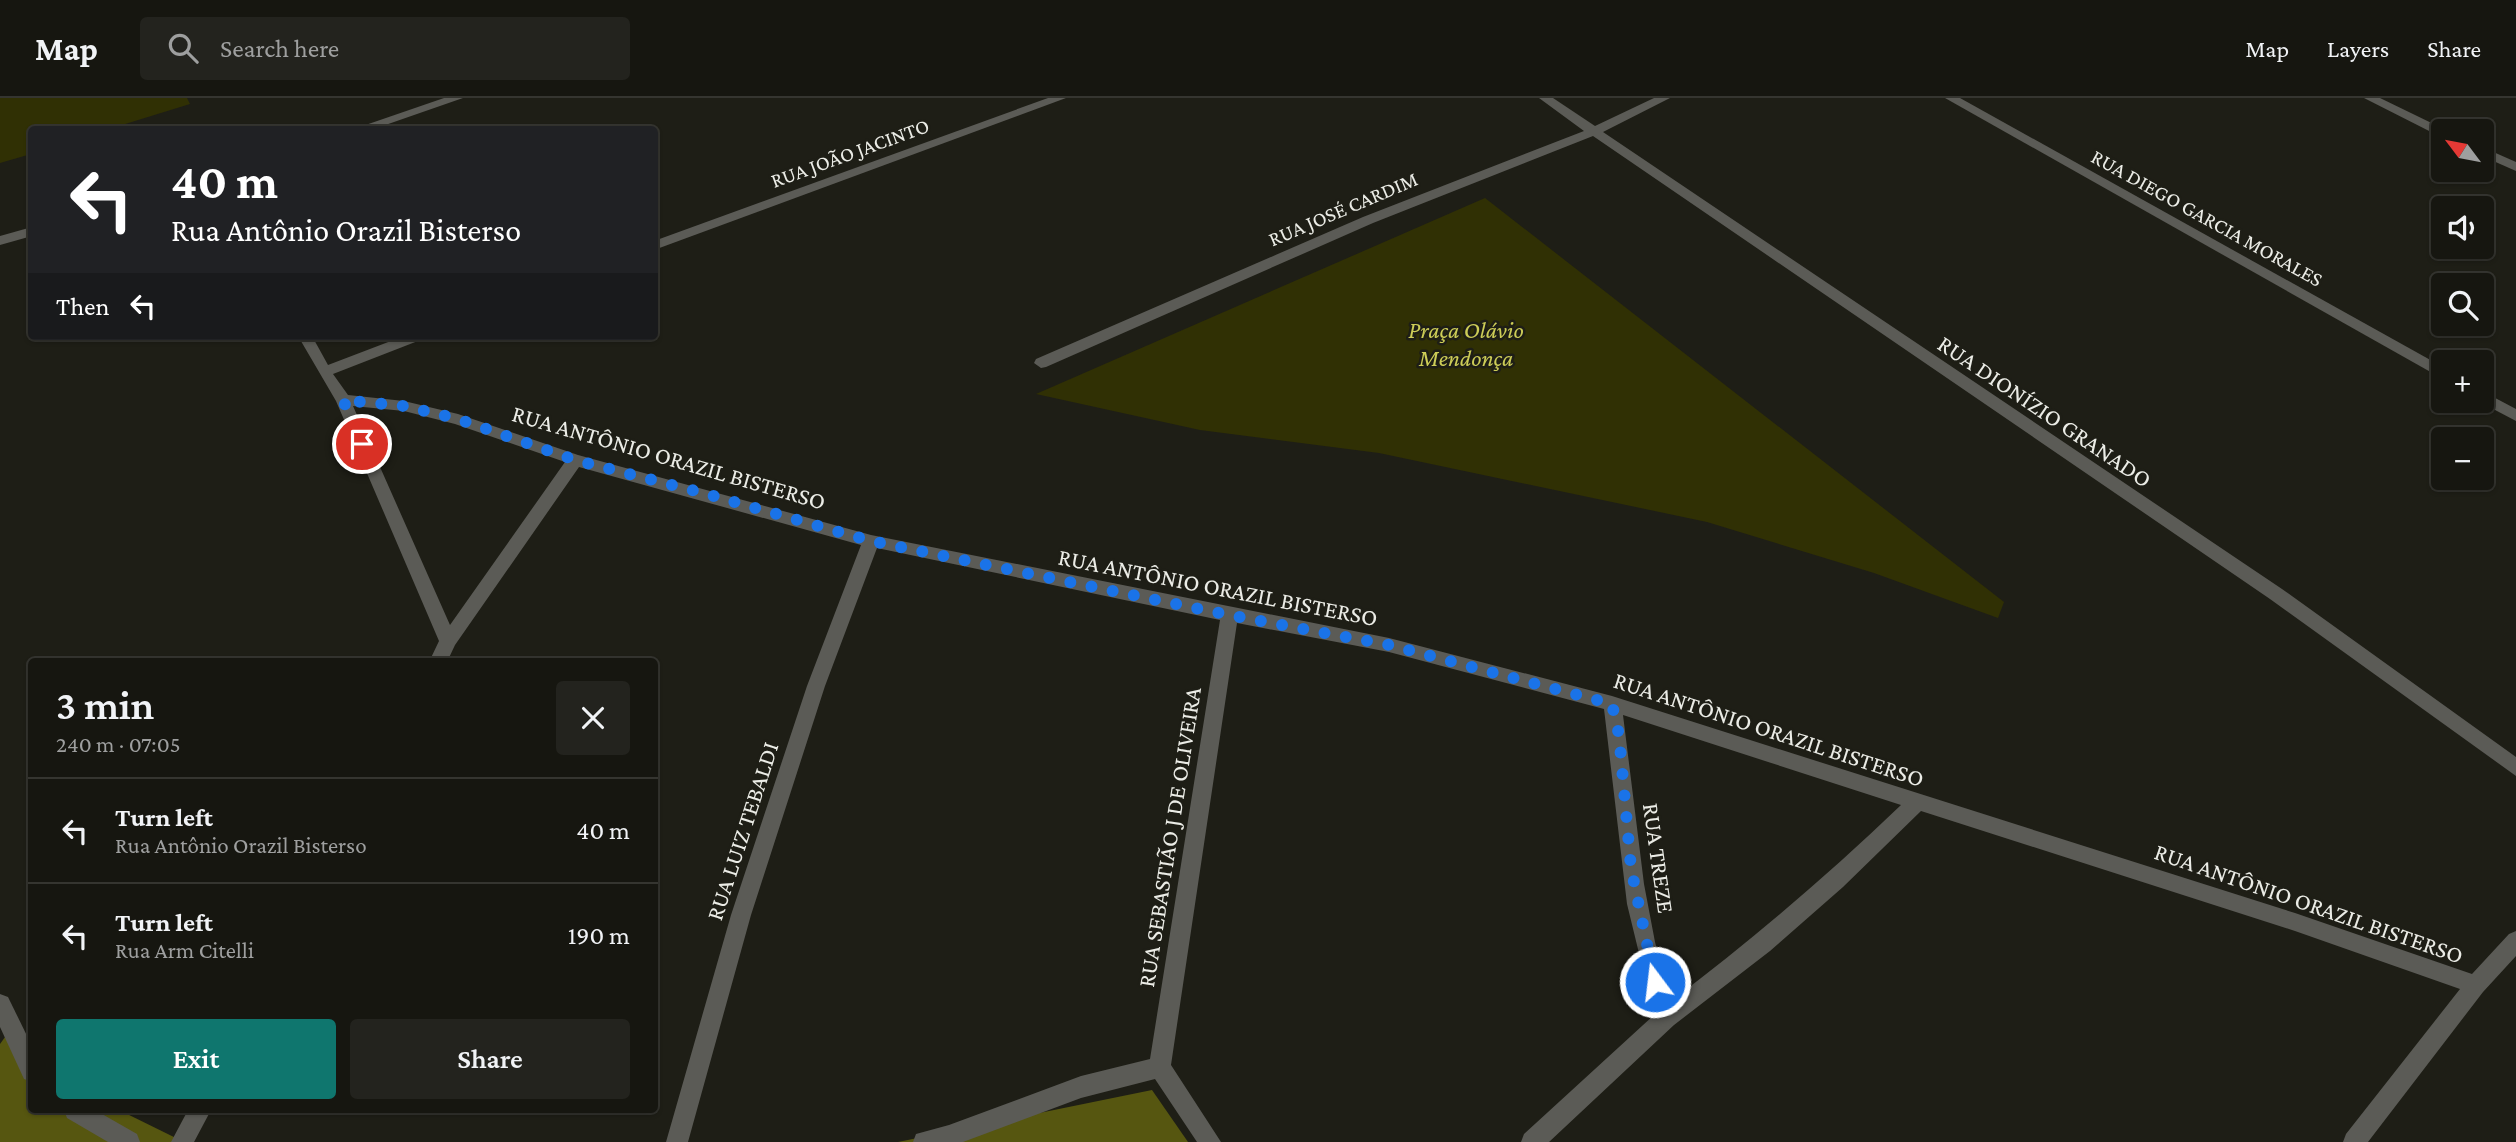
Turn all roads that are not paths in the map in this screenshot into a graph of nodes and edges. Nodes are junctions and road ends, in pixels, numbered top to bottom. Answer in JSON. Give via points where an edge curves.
{"nodes":[{"id":1,"x":457,"y":98,"type":"edge"},
{"id":2,"x":1060,"y":98,"type":"edge"},
{"id":3,"x":1545,"y":98,"type":"edge"},
{"id":4,"x":1664,"y":98,"type":"edge"},
{"id":5,"x":1951,"y":98,"type":"edge"},
{"id":6,"x":2370,"y":98,"type":"edge"},
{"id":7,"x":370,"y":126,"type":"edge"},
{"id":8,"x":2431,"y":127,"type":"edge"},
{"id":9,"x":1592,"y":132,"type":"junction"},
{"id":10,"x":2494,"y":157,"type":"edge"},
{"id":11,"x":2516,"y":167,"type":"edge"},
{"id":12,"x":28,"y":232,"type":"edge"},
{"id":13,"x":0,"y":241,"type":"edge"},
{"id":14,"x":658,"y":245,"type":"edge"},
{"id":15,"x":307,"y":340,"type":"edge"},
{"id":16,"x":408,"y":340,"type":"edge"},
{"id":17,"x":1041,"y":363,"type":"dead end"},
{"id":18,"x":2431,"y":367,"type":"edge"},
{"id":19,"x":324,"y":372,"type":"junction"},
{"id":20,"x":343,"y":400,"type":"junction"},
{"id":21,"x":2494,"y":403,"type":"edge"},
{"id":22,"x":2516,"y":416,"type":"edge"},
{"id":23,"x":575,"y":460,"type":"junction"},
{"id":24,"x":871,"y":541,"type":"junction"},
{"id":25,"x":1229,"y":615,"type":"junction"},
{"id":26,"x":448,"y":641,"type":"junction"},
{"id":27,"x":440,"y":658,"type":"edge"},
{"id":28,"x":1612,"y":704,"type":"junction"},
{"id":29,"x":2516,"y":768,"type":"edge"},
{"id":30,"x":1917,"y":802,"type":"junction"},
{"id":31,"x":2516,"y":941,"type":"edge"},
{"id":32,"x":2476,"y":985,"type":"junction"},
{"id":33,"x":0,"y":1004,"type":"edge"},
{"id":34,"x":1666,"y":1018,"type":"junction"},
{"id":35,"x":28,"y":1063,"type":"edge"},
{"id":36,"x":1160,"y":1067,"type":"junction"},
{"id":37,"x":80,"y":1113,"type":"edge"},
{"id":38,"x":198,"y":1113,"type":"edge"},
{"id":39,"x":130,"y":1142,"type":"edge"},
{"id":40,"x":183,"y":1142,"type":"edge"},
{"id":41,"x":677,"y":1142,"type":"edge"},
{"id":42,"x":924,"y":1142,"type":"edge"},
{"id":43,"x":1210,"y":1142,"type":"edge"},
{"id":44,"x":1532,"y":1142,"type":"edge"},
{"id":45,"x":2354,"y":1142,"type":"edge"}],
"edges":[{"from":1,"to":7,"type":"street"},
{"from":2,"to":14,"type":"street","name":"RUA JOÃO JACINTO"},
{"from":3,"to":9,"type":"street","name":"RUA DIONÍZIO GRANADO"},
{"from":4,"to":9,"type":"street","name":"RUA JOSÉ CARDIM"},
{"from":5,"to":18,"type":"street","name":"RUA DIEGO GARCIA MORALES"},
{"from":6,"to":8,"type":"street"},
{"from":9,"to":17,"type":"street","name":"RUA JOSÉ CARDIM","via":[[1368,220]]},
{"from":9,"to":29,"type":"street","name":"RUA DIONÍZIO GRANADO","via":[[2276,594]]},
{"from":10,"to":11,"type":"street"},
{"from":12,"to":13,"type":"street"},
{"from":15,"to":19,"type":"street"},
{"from":16,"to":19,"type":"street"},
{"from":19,"to":20,"type":"street"},
{"from":20,"to":23,"type":"street","name":"RUA ANTÔNIO ORAZIL BISTERSO","via":[[404,406],[458,419]]},
{"from":20,"to":26,"type":"street"},
{"from":21,"to":22,"type":"street"},
{"from":23,"to":24,"type":"street","name":"RUA ANTÔNIO ORAZIL BISTERSO"},
{"from":23,"to":26,"type":"street"},
{"from":24,"to":25,"type":"street","name":"RUA ANTÔNIO ORAZIL BISTERSO"},
{"from":24,"to":41,"type":"street","name":"RUA LUIZ TEBALDI","via":[[816,686],[741,915]]},
{"from":25,"to":28,"type":"street","name":"RUA ANTÔNIO ORAZIL BISTERSO","via":[[1389,645]]},
{"from":25,"to":36,"type":"street","name":"RUA SEBASTIÃO J DE OLIVEIRA"},
{"from":26,"to":27,"type":"street"},
{"from":28,"to":30,"type":"street","name":"RUA ANTÔNIO ORAZIL BISTERSO"},
{"from":28,"to":34,"type":"street","name":"RUA TREZE","via":[[1631,868],[1649,964]]},
{"from":30,"to":32,"type":"street","name":"RUA ANTÔNIO ORAZIL BISTERSO"},
{"from":30,"to":34,"type":"street","via":[[1826,890]]},
{"from":31,"to":32,"type":"street"},
{"from":32,"to":45,"type":"street"},
{"from":33,"to":35,"type":"street"},
{"from":34,"to":44,"type":"street"},
{"from":36,"to":42,"type":"street","via":[[1081,1087]]},
{"from":36,"to":43,"type":"street"},
{"from":37,"to":39,"type":"street"},
{"from":38,"to":40,"type":"street"}]}
